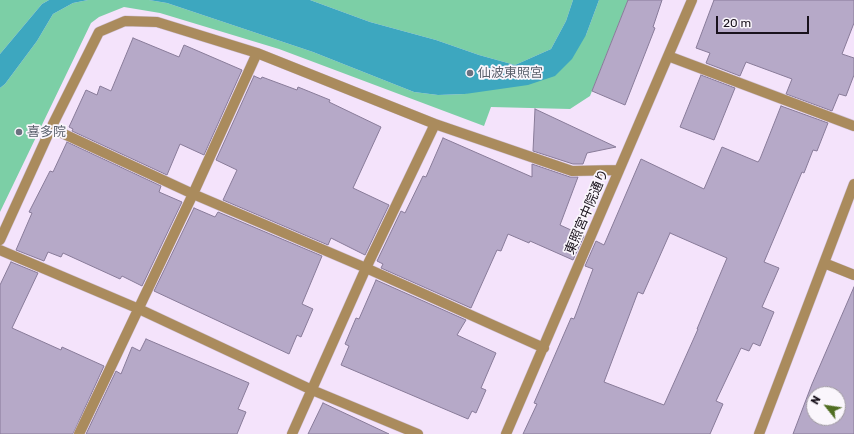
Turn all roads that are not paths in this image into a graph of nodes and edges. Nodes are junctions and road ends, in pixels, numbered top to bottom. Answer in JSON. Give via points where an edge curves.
{"nodes":[{"id":1,"x":692,"y":0,"type":"edge"},
{"id":2,"x":257,"y":53,"type":"junction"},
{"id":3,"x":668,"y":56,"type":"junction"},
{"id":4,"x":435,"y":124,"type":"junction"},
{"id":5,"x":854,"y":126,"type":"edge"},
{"id":6,"x":51,"y":128,"type":"junction"},
{"id":7,"x":619,"y":170,"type":"junction"},
{"id":8,"x":854,"y":184,"type":"edge"},
{"id":9,"x":193,"y":194,"type":"junction"},
{"id":10,"x":0,"y":240,"type":"edge"},
{"id":11,"x":0,"y":250,"type":"edge"},
{"id":12,"x":824,"y":263,"type":"junction"},
{"id":13,"x":366,"y":268,"type":"junction"},
{"id":14,"x":854,"y":275,"type":"edge"},
{"id":15,"x":139,"y":309,"type":"junction"},
{"id":16,"x":544,"y":348,"type":"junction"},
{"id":17,"x":312,"y":390,"type":"junction"},
{"id":18,"x":79,"y":434,"type":"edge"},
{"id":19,"x":292,"y":434,"type":"edge"},
{"id":20,"x":418,"y":434,"type":"edge"},
{"id":21,"x":506,"y":434,"type":"edge"},
{"id":22,"x":759,"y":434,"type":"edge"}],
"edges":[{"from":1,"to":3,"type":"street","name":"東照宮中院通り"},
{"from":2,"to":4,"type":"street"},
{"from":2,"to":6,"type":"street","via":[[157,22],[125,21],[112,25],[99,32]]},
{"from":2,"to":9,"type":"street"},
{"from":3,"to":5,"type":"street"},
{"from":3,"to":7,"type":"street","name":"東照宮中院通り"},
{"from":4,"to":7,"type":"street","via":[[572,171]]},
{"from":4,"to":13,"type":"street"},
{"from":6,"to":9,"type":"street"},
{"from":6,"to":10,"type":"street"},
{"from":7,"to":16,"type":"street","name":"東照宮中院通り"},
{"from":8,"to":12,"type":"street"},
{"from":9,"to":13,"type":"street"},
{"from":9,"to":15,"type":"street"},
{"from":11,"to":15,"type":"street"},
{"from":12,"to":14,"type":"street"},
{"from":12,"to":22,"type":"street"},
{"from":13,"to":16,"type":"street"},
{"from":13,"to":17,"type":"street"},
{"from":15,"to":17,"type":"street"},
{"from":15,"to":18,"type":"street"},
{"from":16,"to":21,"type":"street","name":"東照宮中院通り"},
{"from":17,"to":19,"type":"street"},
{"from":17,"to":20,"type":"street"}]}
